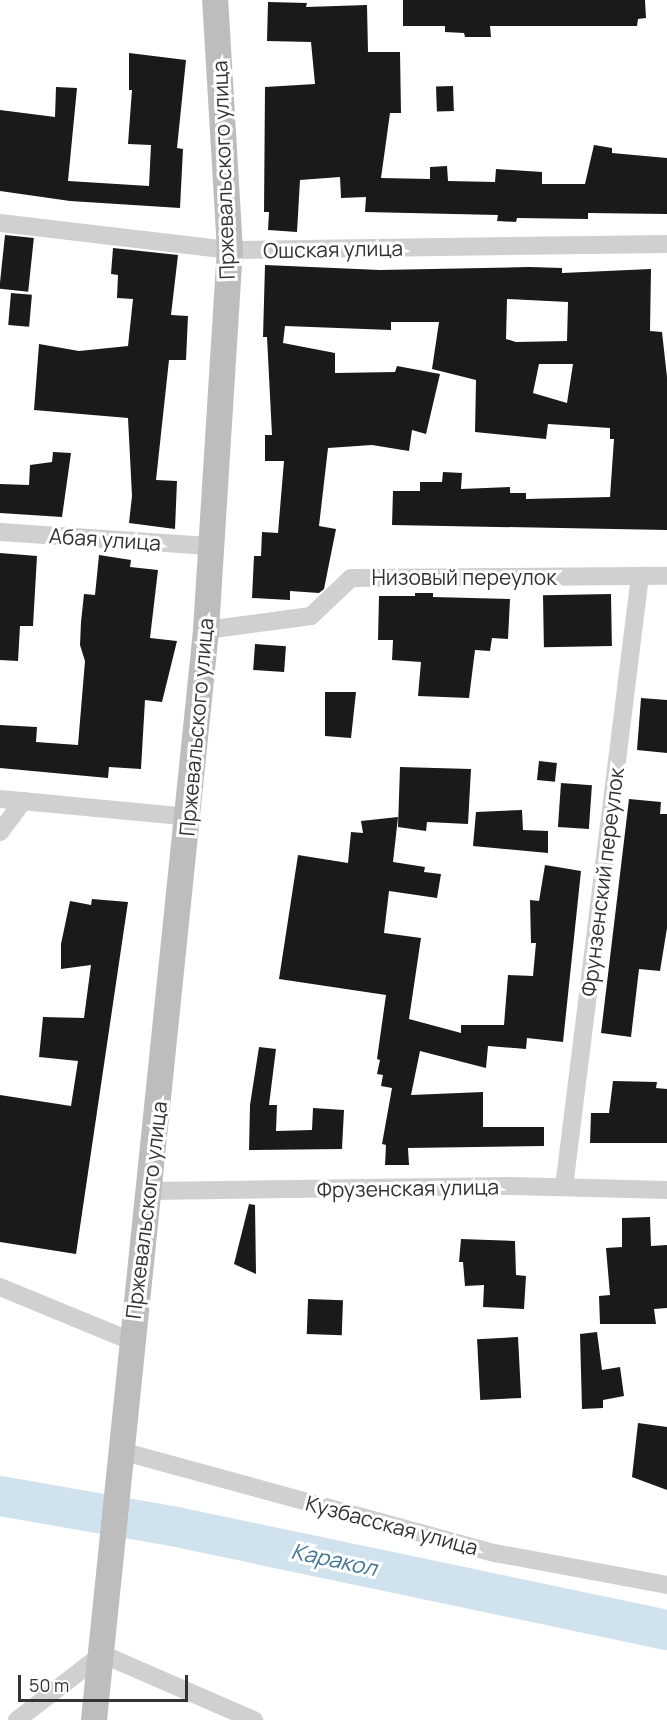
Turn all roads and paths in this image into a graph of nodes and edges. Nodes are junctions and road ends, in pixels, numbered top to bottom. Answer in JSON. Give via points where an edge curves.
{"nodes":[{"id":1,"x":215,"y":0,"type":"edge"},
{"id":2,"x":0,"y":223,"type":"edge"},
{"id":3,"x":667,"y":244,"type":"edge"},
{"id":4,"x":230,"y":250,"type":"junction"},
{"id":5,"x":0,"y":532,"type":"edge"},
{"id":6,"x":210,"y":546,"type":"junction"},
{"id":7,"x":640,"y":576,"type":"junction"},
{"id":8,"x":667,"y":576,"type":"edge"},
{"id":9,"x":206,"y":630,"type":"junction"},
{"id":10,"x":0,"y":798,"type":"edge"},
{"id":11,"x":23,"y":801,"type":"junction"},
{"id":12,"x":189,"y":817,"type":"junction"},
{"id":13,"x":0,"y":832,"type":"edge"},
{"id":14,"x":564,"y":1187,"type":"junction"},
{"id":15,"x":667,"y":1190,"type":"edge"},
{"id":16,"x":150,"y":1191,"type":"junction"},
{"id":17,"x":0,"y":1287,"type":"edge"},
{"id":18,"x":131,"y":1341,"type":"junction"},
{"id":19,"x":121,"y":1451,"type":"junction"},
{"id":20,"x":667,"y":1585,"type":"edge"},
{"id":21,"x":102,"y":1654,"type":"junction"},
{"id":22,"x":17,"y":1720,"type":"edge"},
{"id":23,"x":94,"y":1720,"type":"edge"},
{"id":24,"x":254,"y":1720,"type":"edge"}],
"edges":[{"from":1,"to":4,"type":"main road","name":"Пржевальского улица"},
{"from":2,"to":4,"type":"street","name":"Ошская улица"},
{"from":3,"to":4,"type":"street","name":"Ошская улица"},
{"from":4,"to":6,"type":"main road","name":"Пржевальского улица"},
{"from":5,"to":6,"type":"street","name":"Абая улица"},
{"from":6,"to":9,"type":"main road","name":"Пржевальского улица"},
{"from":7,"to":8,"type":"street","name":"Низовый переулок"},
{"from":7,"to":9,"type":"street","name":"Низовый переулок","via":[[351,578],[310,616]]},
{"from":7,"to":14,"type":"street","name":"Фрунзенский переулок"},
{"from":9,"to":12,"type":"main road","name":"Пржевальского улица"},
{"from":10,"to":11,"type":"street"},
{"from":11,"to":12,"type":"street"},
{"from":11,"to":13,"type":"street"},
{"from":12,"to":16,"type":"main road","name":"Пржевальского улица"},
{"from":14,"to":15,"type":"street","name":"Фрузенская улица"},
{"from":14,"to":16,"type":"street","name":"Фрузенская улица"},
{"from":16,"to":18,"type":"main road","name":"Пржевальского улица"},
{"from":17,"to":18,"type":"street"},
{"from":18,"to":19,"type":"main road","name":"Пржевальского улица"},
{"from":19,"to":20,"type":"street","name":"Кузбасская улица","via":[[495,1553]]},
{"from":19,"to":21,"type":"main road","name":"Пржевальского улица"},
{"from":21,"to":22,"type":"street"},
{"from":21,"to":23,"type":"main road"},
{"from":21,"to":24,"type":"street"}]}
